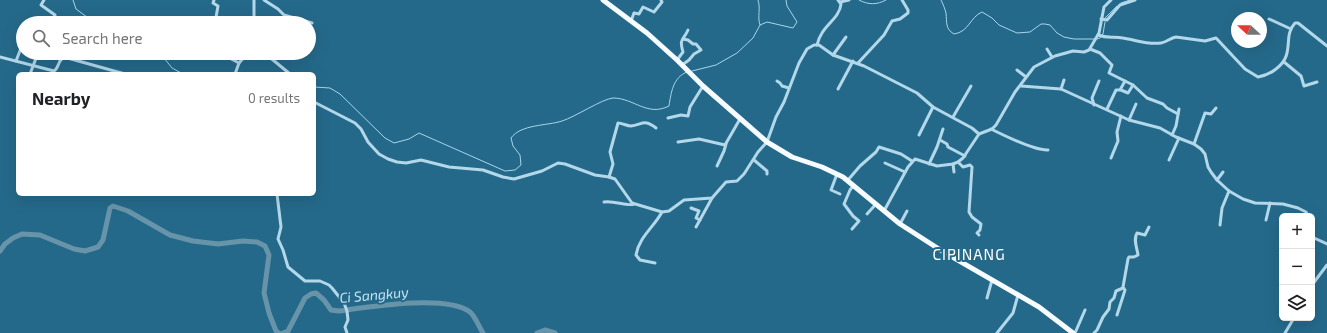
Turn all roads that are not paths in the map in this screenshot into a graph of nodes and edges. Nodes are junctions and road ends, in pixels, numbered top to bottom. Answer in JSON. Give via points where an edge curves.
{"nodes":[{"id":1,"x":44,"y":0,"type":"edge"},
{"id":2,"x":214,"y":0,"type":"edge"},
{"id":3,"x":254,"y":0,"type":"edge"},
{"id":4,"x":264,"y":0,"type":"edge"},
{"id":5,"x":603,"y":0,"type":"edge"},
{"id":6,"x":661,"y":0,"type":"edge"},
{"id":7,"x":849,"y":0,"type":"edge"},
{"id":8,"x":902,"y":0,"type":"edge"},
{"id":9,"x":1111,"y":0,"type":"edge"},
{"id":10,"x":1135,"y":0,"type":"edge"},
{"id":11,"x":839,"y":1,"type":"edge"},
{"id":12,"x":55,"y":16,"type":"edge"},
{"id":13,"x":216,"y":16,"type":"edge"},
{"id":14,"x":254,"y":16,"type":"edge"},
{"id":15,"x":288,"y":16,"type":"edge"},
{"id":16,"x":1269,"y":19,"type":"dead end"},
{"id":17,"x":1103,"y":20,"type":"junction"},
{"id":18,"x":631,"y":21,"type":"junction"},
{"id":19,"x":1291,"y":29,"type":"junction"},
{"id":20,"x":688,"y":30,"type":"dead end"},
{"id":21,"x":1099,"y":35,"type":"junction"},
{"id":22,"x":846,"y":37,"type":"dead end"},
{"id":23,"x":683,"y":39,"type":"junction"},
{"id":24,"x":817,"y":44,"type":"junction"},
{"id":25,"x":1327,"y":46,"type":"edge"},
{"id":26,"x":1048,"y":49,"type":"dead end"},
{"id":27,"x":1090,"y":49,"type":"junction"},
{"id":28,"x":833,"y":55,"type":"junction"},
{"id":29,"x":0,"y":57,"type":"edge"},
{"id":30,"x":1052,"y":57,"type":"junction"},
{"id":31,"x":35,"y":60,"type":"edge"},
{"id":32,"x":61,"y":60,"type":"edge"},
{"id":33,"x":75,"y":60,"type":"edge"},
{"id":34,"x":233,"y":60,"type":"edge"},
{"id":35,"x":242,"y":60,"type":"edge"},
{"id":36,"x":273,"y":60,"type":"edge"},
{"id":37,"x":677,"y":60,"type":"junction"},
{"id":38,"x":853,"y":61,"type":"junction"},
{"id":39,"x":16,"y":62,"type":"joint"},
{"id":40,"x":1284,"y":62,"type":"junction"},
{"id":41,"x":239,"y":63,"type":"junction"},
{"id":42,"x":858,"y":63,"type":"junction"},
{"id":43,"x":33,"y":66,"type":"junction"},
{"id":44,"x":682,"y":66,"type":"junction"},
{"id":45,"x":1018,"y":70,"type":"dead end"},
{"id":46,"x":31,"y":72,"type":"edge"},
{"id":47,"x":118,"y":72,"type":"edge"},
{"id":48,"x":236,"y":72,"type":"edge"},
{"id":49,"x":288,"y":72,"type":"edge"},
{"id":50,"x":1026,"y":77,"type":"junction"},
{"id":51,"x":1064,"y":80,"type":"dead end"},
{"id":52,"x":777,"y":81,"type":"dead end"},
{"id":53,"x":1099,"y":81,"type":"dead end"},
{"id":54,"x":1125,"y":81,"type":"junction"},
{"id":55,"x":1317,"y":82,"type":"dead end"},
{"id":56,"x":1133,"y":85,"type":"junction"},
{"id":57,"x":703,"y":86,"type":"junction"},
{"id":58,"x":971,"y":86,"type":"dead end"},
{"id":59,"x":1021,"y":86,"type":"junction"},
{"id":60,"x":789,"y":88,"type":"junction"},
{"id":61,"x":1061,"y":88,"type":"junction"},
{"id":62,"x":838,"y":89,"type":"dead end"},
{"id":63,"x":1121,"y":90,"type":"junction"},
{"id":64,"x":316,"y":103,"type":"edge"},
{"id":65,"x":1136,"y":104,"type":"dead end"},
{"id":66,"x":1094,"y":105,"type":"junction"},
{"id":67,"x":934,"y":107,"type":"junction"},
{"id":68,"x":1216,"y":108,"type":"dead end"},
{"id":69,"x":1107,"y":109,"type":"junction"},
{"id":70,"x":1179,"y":109,"type":"dead end"},
{"id":71,"x":1178,"y":114,"type":"junction"},
{"id":72,"x":1121,"y":116,"type":"junction"},
{"id":73,"x":953,"y":117,"type":"junction"},
{"id":74,"x":668,"y":118,"type":"dead end"},
{"id":75,"x":740,"y":119,"type":"junction"},
{"id":76,"x":1129,"y":120,"type":"junction"},
{"id":77,"x":656,"y":128,"type":"dead end"},
{"id":78,"x":943,"y":129,"type":"dead end"},
{"id":79,"x":991,"y":129,"type":"junction"},
{"id":80,"x":979,"y":134,"type":"junction"},
{"id":81,"x":919,"y":135,"type":"dead end"},
{"id":82,"x":1172,"y":135,"type":"junction"},
{"id":83,"x":1179,"y":138,"type":"junction"},
{"id":84,"x":940,"y":140,"type":"junction"},
{"id":85,"x":678,"y":142,"type":"dead end"},
{"id":86,"x":767,"y":142,"type":"junction"},
{"id":87,"x":726,"y":144,"type":"junction"},
{"id":88,"x":1194,"y":144,"type":"junction"},
{"id":89,"x":1048,"y":150,"type":"dead end"},
{"id":90,"x":964,"y":156,"type":"junction"},
{"id":91,"x":1111,"y":158,"type":"dead end"},
{"id":92,"x":754,"y":160,"type":"junction"},
{"id":93,"x":1169,"y":160,"type":"dead end"},
{"id":94,"x":912,"y":161,"type":"junction"},
{"id":95,"x":958,"y":162,"type":"junction"},
{"id":96,"x":885,"y":163,"type":"dead end"},
{"id":97,"x":929,"y":164,"type":"junction"},
{"id":98,"x":953,"y":164,"type":"junction"},
{"id":99,"x":717,"y":166,"type":"dead end"},
{"id":100,"x":905,"y":172,"type":"junction"},
{"id":101,"x":954,"y":172,"type":"dead end"},
{"id":102,"x":1223,"y":172,"type":"dead end"},
{"id":103,"x":767,"y":174,"type":"dead end"},
{"id":104,"x":837,"y":174,"type":"junction"},
{"id":105,"x":609,"y":177,"type":"junction"},
{"id":106,"x":848,"y":180,"type":"junction"},
{"id":107,"x":1217,"y":180,"type":"junction"},
{"id":108,"x":854,"y":185,"type":"junction"},
{"id":109,"x":1229,"y":192,"type":"junction"},
{"id":110,"x":840,"y":194,"type":"dead end"},
{"id":111,"x":277,"y":196,"type":"edge"},
{"id":112,"x":712,"y":198,"type":"junction"},
{"id":113,"x":604,"y":202,"type":"dead end"},
{"id":114,"x":1270,"y":203,"type":"junction"},
{"id":115,"x":634,"y":204,"type":"junction"},
{"id":116,"x":876,"y":204,"type":"junction"},
{"id":117,"x":691,"y":208,"type":"dead end"},
{"id":118,"x":884,"y":211,"type":"junction"},
{"id":119,"x":907,"y":211,"type":"dead end"},
{"id":120,"x":662,"y":212,"type":"junction"},
{"id":121,"x":1306,"y":213,"type":"edge"},
{"id":122,"x":867,"y":214,"type":"dead end"},
{"id":123,"x":700,"y":220,"type":"junction"},
{"id":124,"x":1266,"y":220,"type":"dead end"},
{"id":125,"x":900,"y":224,"type":"junction"},
{"id":126,"x":1220,"y":226,"type":"dead end"},
{"id":127,"x":696,"y":227,"type":"dead end"},
{"id":128,"x":1149,"y":227,"type":"dead end"},
{"id":129,"x":852,"y":229,"type":"dead end"},
{"id":130,"x":979,"y":235,"type":"dead end"},
{"id":131,"x":1315,"y":238,"type":"edge"},
{"id":132,"x":1327,"y":244,"type":"edge"},
{"id":133,"x":655,"y":263,"type":"dead end"},
{"id":134,"x":1327,"y":265,"type":"edge"},
{"id":135,"x":992,"y":280,"type":"junction"},
{"id":136,"x":1315,"y":281,"type":"edge"},
{"id":137,"x":1123,"y":288,"type":"junction"},
{"id":138,"x":1018,"y":295,"type":"junction"},
{"id":139,"x":987,"y":298,"type":"dead end"},
{"id":140,"x":1085,"y":310,"type":"dead end"},
{"id":141,"x":1117,"y":315,"type":"dead end"},
{"id":142,"x":1292,"y":321,"type":"edge"},
{"id":143,"x":347,"y":333,"type":"edge"},
{"id":144,"x":997,"y":333,"type":"edge"},
{"id":145,"x":1074,"y":333,"type":"edge"},
{"id":146,"x":1094,"y":333,"type":"edge"},
{"id":147,"x":1285,"y":333,"type":"edge"}],
"edges":[{"from":1,"to":12,"type":"street","via":[[41,5]]},
{"from":2,"to":13,"type":"street","via":[[213,4],[218,6]]},
{"from":3,"to":14,"type":"street"},
{"from":4,"to":15,"type":"street"},
{"from":5,"to":18,"type":"main road"},
{"from":6,"to":18,"type":"street","via":[[654,12],[643,7],[639,14],[634,13]]},
{"from":7,"to":11,"type":"street"},
{"from":8,"to":42,"type":"street","via":[[908,13],[892,21],[884,35]]},
{"from":9,"to":17,"type":"street","via":[[1104,7]]},
{"from":10,"to":17,"type":"street","via":[[1120,5],[1110,18]]},
{"from":11,"to":24,"type":"street","via":[[839,10]]},
{"from":16,"to":19,"type":"street"},
{"from":17,"to":21,"type":"street"},
{"from":18,"to":37,"type":"main road"},
{"from":19,"to":25,"type":"street","via":[[1298,23]]},
{"from":19,"to":40,"type":"street"},
{"from":20,"to":23,"type":"street"},
{"from":21,"to":27,"type":"street"},
{"from":21,"to":40,"type":"street","via":[[1105,38],[1149,43],[1167,42],[1172,37],[1205,41],[1216,38],[1245,69],[1258,77],[1273,71]]},
{"from":22,"to":28,"type":"street"},
{"from":23,"to":37,"type":"street","via":[[683,52]]},
{"from":23,"to":44,"type":"street","via":[[696,44],[701,50]]},
{"from":24,"to":28,"type":"street"},
{"from":24,"to":60,"type":"street","via":[[811,46],[804,54]]},
{"from":26,"to":30,"type":"street"},
{"from":27,"to":30,"type":"street","via":[[1086,52],[1073,51]]},
{"from":27,"to":54,"type":"street","via":[[1112,65],[1109,73]]},
{"from":28,"to":38,"type":"street"},
{"from":29,"to":39,"type":"street"},
{"from":30,"to":50,"type":"street","via":[[1037,64]]},
{"from":31,"to":43,"type":"street"},
{"from":32,"to":43,"type":"street","via":[[54,71]]},
{"from":33,"to":47,"type":"street"},
{"from":34,"to":41,"type":"street"},
{"from":35,"to":41,"type":"street"},
{"from":36,"to":49,"type":"street"},
{"from":37,"to":44,"type":"main road"},
{"from":38,"to":42,"type":"street"},
{"from":38,"to":62,"type":"street"},
{"from":39,"to":43,"type":"street"},
{"from":40,"to":55,"type":"street","via":[[1301,76],[1304,86]]},
{"from":41,"to":48,"type":"street"},
{"from":42,"to":67,"type":"street","via":[[917,93]]},
{"from":43,"to":46,"type":"street"},
{"from":44,"to":57,"type":"main road"},
{"from":45,"to":50,"type":"street"},
{"from":50,"to":59,"type":"street"},
{"from":51,"to":61,"type":"street"},
{"from":52,"to":60,"type":"street"},
{"from":53,"to":66,"type":"street","via":[[1092,98]]},
{"from":54,"to":56,"type":"street"},
{"from":54,"to":63,"type":"street"},
{"from":56,"to":63,"type":"street","via":[[1128,93]]},
{"from":56,"to":71,"type":"street","via":[[1147,98],[1163,104]]},
{"from":57,"to":74,"type":"street","via":[[690,107],[688,116]]},
{"from":57,"to":75,"type":"main road"},
{"from":58,"to":73,"type":"street"},
{"from":59,"to":61,"type":"street"},
{"from":59,"to":79,"type":"street","via":[[1011,98],[996,126]]},
{"from":60,"to":86,"type":"street"},
{"from":61,"to":66,"type":"street"},
{"from":63,"to":69,"type":"street","via":[[1116,90]]},
{"from":64,"to":105,"type":"street","via":[[355,123],[379,154],[397,162],[421,160],[442,166],[483,170],[514,179],[562,163],[595,175]]},
{"from":65,"to":76,"type":"street"},
{"from":66,"to":69,"type":"street"},
{"from":67,"to":73,"type":"street"},
{"from":67,"to":81,"type":"street"},
{"from":68,"to":88,"type":"street","via":[[1211,114],[1205,113]]},
{"from":69,"to":72,"type":"street"},
{"from":70,"to":71,"type":"street"},
{"from":71,"to":82,"type":"street"},
{"from":72,"to":76,"type":"street"},
{"from":72,"to":91,"type":"street","via":[[1117,132],[1118,141]]},
{"from":73,"to":80,"type":"street"},
{"from":75,"to":86,"type":"main road"},
{"from":75,"to":87,"type":"street"},
{"from":76,"to":82,"type":"street","via":[[1153,126]]},
{"from":77,"to":105,"type":"street","via":[[642,122],[630,126],[618,123],[610,152],[613,164]]},
{"from":78,"to":84,"type":"street"},
{"from":79,"to":80,"type":"street"},
{"from":79,"to":89,"type":"street","via":[[1015,141]]},
{"from":80,"to":90,"type":"street"},
{"from":82,"to":83,"type":"street"},
{"from":83,"to":88,"type":"street"},
{"from":83,"to":93,"type":"street"},
{"from":84,"to":90,"type":"street"},
{"from":84,"to":97,"type":"street"},
{"from":85,"to":87,"type":"street","via":[[699,138]]},
{"from":86,"to":92,"type":"street"},
{"from":86,"to":104,"type":"main road","via":[[792,157]]},
{"from":87,"to":99,"type":"street"},
{"from":88,"to":107,"type":"street","via":[[1205,154],[1208,167]]},
{"from":90,"to":95,"type":"street"},
{"from":92,"to":103,"type":"street"},
{"from":92,"to":112,"type":"street","via":[[744,174],[737,180],[726,182]]},
{"from":94,"to":97,"type":"street","via":[[916,158]]},
{"from":94,"to":100,"type":"street"},
{"from":94,"to":106,"type":"street","via":[[901,154],[879,147]]},
{"from":95,"to":98,"type":"street"},
{"from":95,"to":130,"type":"street","via":[[963,166],[972,166],[969,208],[972,217],[981,224],[977,233]]},
{"from":96,"to":100,"type":"street"},
{"from":97,"to":98,"type":"street"},
{"from":98,"to":101,"type":"street"},
{"from":100,"to":118,"type":"street"},
{"from":102,"to":107,"type":"street"},
{"from":104,"to":106,"type":"main road"},
{"from":104,"to":110,"type":"street","via":[[831,190]]},
{"from":105,"to":115,"type":"street","via":[[616,180]]},
{"from":106,"to":108,"type":"main road"},
{"from":107,"to":109,"type":"street"},
{"from":108,"to":116,"type":"main road"},
{"from":108,"to":129,"type":"street","via":[[844,204],[860,221]]},
{"from":109,"to":114,"type":"street","via":[[1255,203]]},
{"from":109,"to":126,"type":"street","via":[[1222,208]]},
{"from":111,"to":143,"type":"street","via":[[281,227],[278,239],[288,267],[305,281],[320,281],[329,285],[347,310]]},
{"from":112,"to":120,"type":"street","via":[[684,200],[669,211]]},
{"from":112,"to":123,"type":"street"},
{"from":113,"to":115,"type":"street"},
{"from":114,"to":121,"type":"street","via":[[1298,208]]},
{"from":114,"to":124,"type":"street"},
{"from":115,"to":120,"type":"street"},
{"from":116,"to":118,"type":"main road"},
{"from":116,"to":122,"type":"street"},
{"from":117,"to":123,"type":"street","via":[[699,211],[696,218]]},
{"from":118,"to":125,"type":"main road"},
{"from":119,"to":125,"type":"street"},
{"from":120,"to":133,"type":"street","via":[[644,236],[636,254],[640,260]]},
{"from":123,"to":127,"type":"street"},
{"from":125,"to":135,"type":"main road"},
{"from":128,"to":137,"type":"street","via":[[1145,234],[1136,235],[1138,254],[1128,258]]},
{"from":131,"to":132,"type":"street"},
{"from":134,"to":136,"type":"street"},
{"from":135,"to":138,"type":"main road"},
{"from":135,"to":139,"type":"street"},
{"from":137,"to":141,"type":"street","via":[[1125,293]]},
{"from":137,"to":146,"type":"street","via":[[1116,291],[1109,309]]},
{"from":138,"to":144,"type":"street","via":[[1013,315]]},
{"from":138,"to":145,"type":"main road"},
{"from":140,"to":145,"type":"street"},
{"from":142,"to":147,"type":"street"}]}
